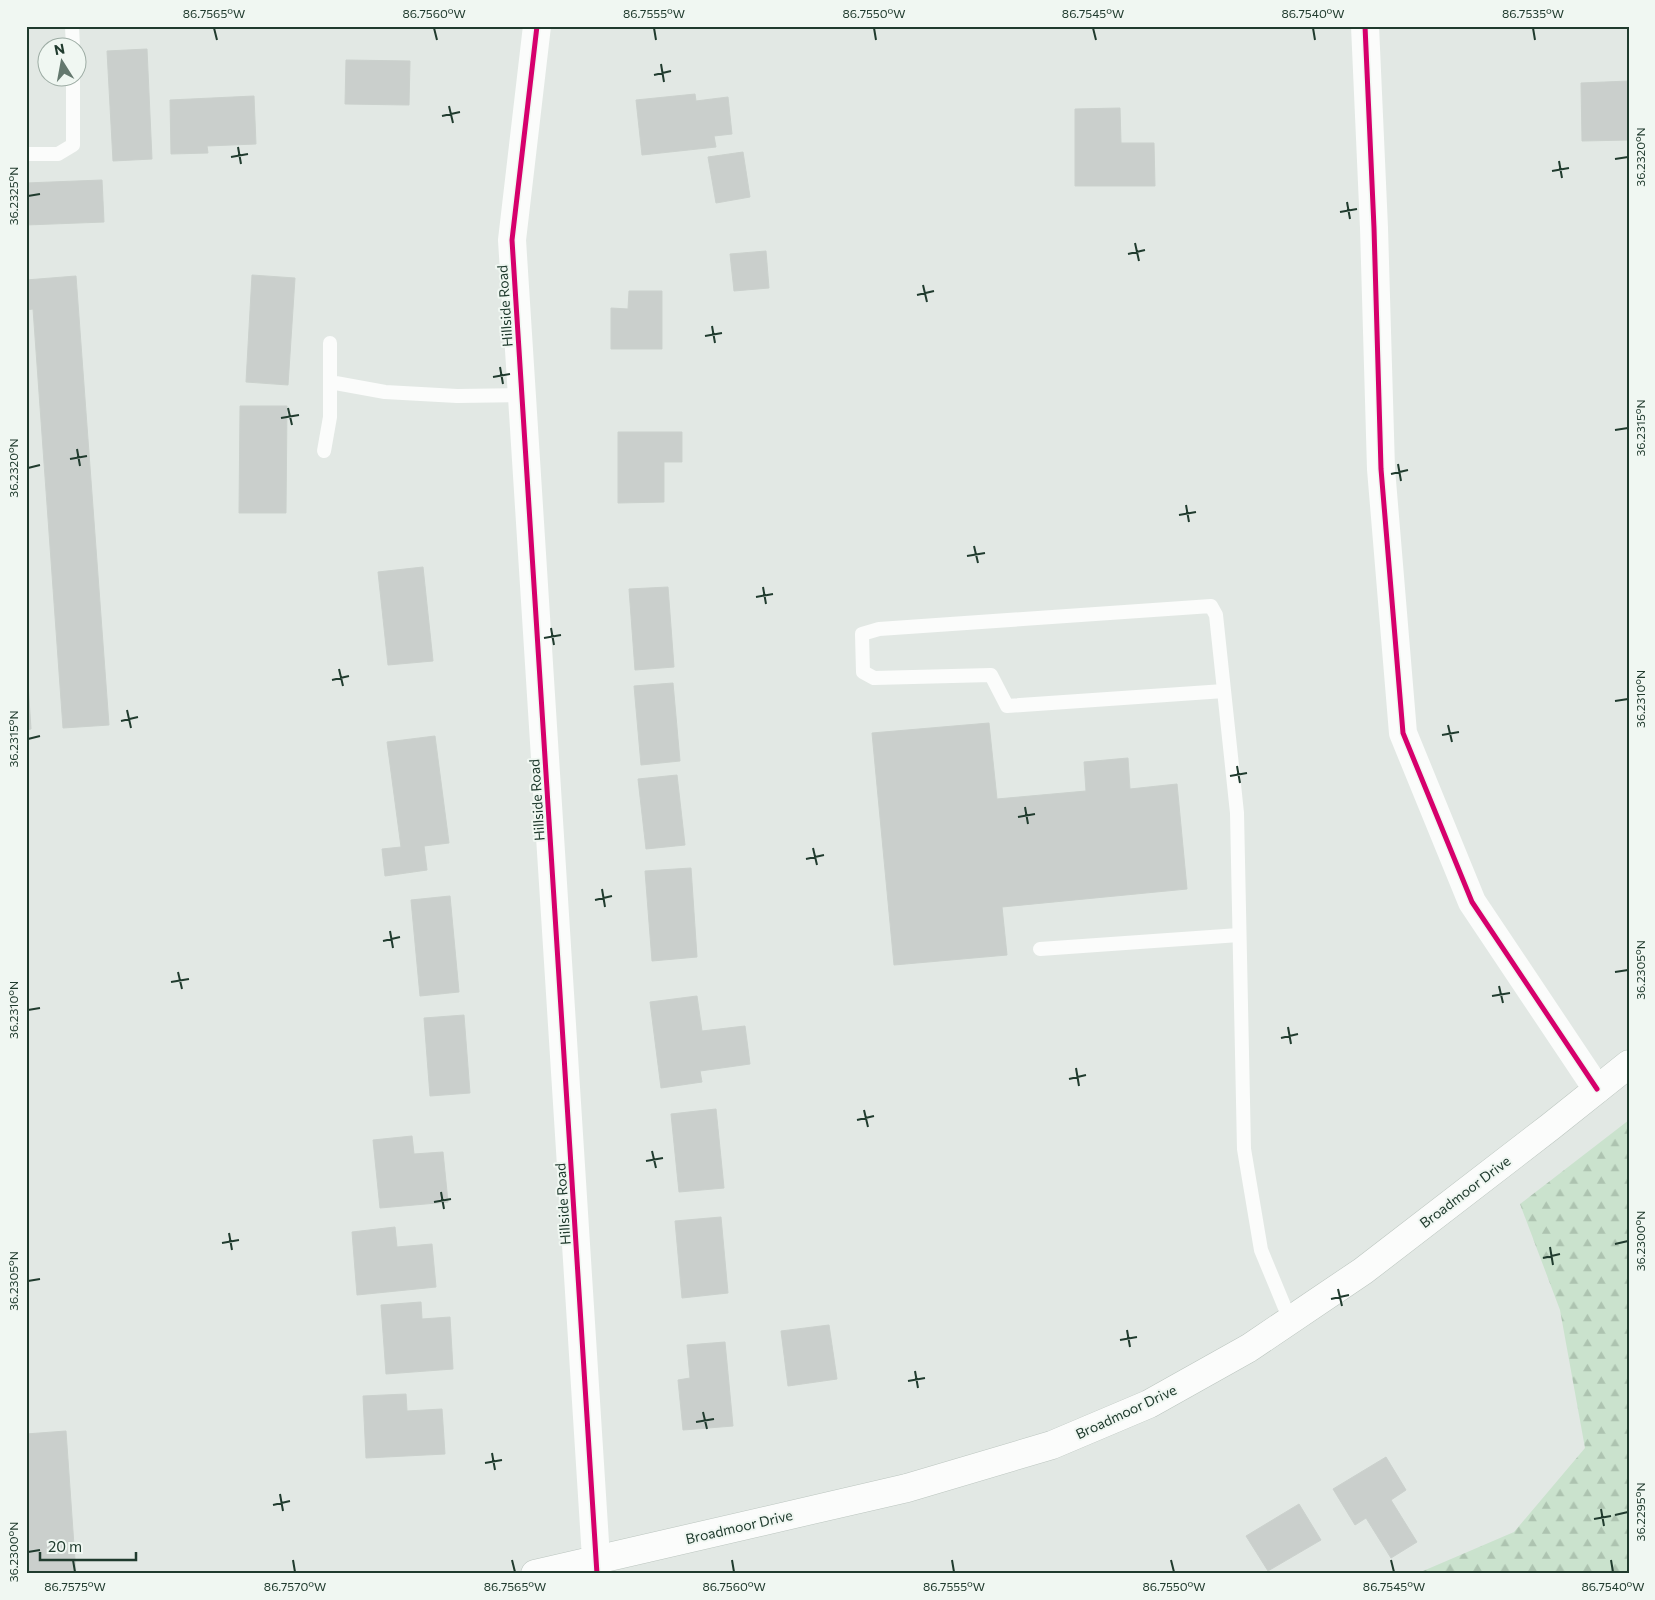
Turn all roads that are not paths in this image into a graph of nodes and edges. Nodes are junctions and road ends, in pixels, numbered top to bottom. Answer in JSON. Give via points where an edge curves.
{"nodes":[{"id":1,"x":537,"y":26,"type":"edge"},
{"id":2,"x":1365,"y":26,"type":"edge"},
{"id":3,"x":73,"y":88,"type":"edge"},
{"id":4,"x":26,"y":154,"type":"edge"},
{"id":5,"x":330,"y":343,"type":"dead end"},
{"id":6,"x":330,"y":382,"type":"junction"},
{"id":7,"x":522,"y":395,"type":"junction"},
{"id":8,"x":324,"y":451,"type":"dead end"},
{"id":9,"x":1224,"y":691,"type":"junction"},
{"id":10,"x":1239,"y":935,"type":"junction"},
{"id":11,"x":1040,"y":949,"type":"dead end"},
{"id":12,"x":1629,"y":1064,"type":"edge"},
{"id":13,"x":1597,"y":1089,"type":"junction"},
{"id":14,"x":1290,"y":1320,"type":"junction"},
{"id":15,"x":597,"y":1567,"type":"edge"},
{"id":16,"x":535,"y":1574,"type":"edge"}],
"edges":[{"from":1,"to":7,"type":"street","name":"Hillside Road","via":[[512,240]]},
{"from":2,"to":13,"type":"street","via":[[1381,469],[1403,733],[1472,902]]},
{"from":3,"to":4,"type":"lane","via":[[73,145],[58,154]]},
{"from":5,"to":6,"type":"lane"},
{"from":6,"to":7,"type":"lane","via":[[394,392],[457,396]]},
{"from":6,"to":8,"type":"lane","via":[[330,417]]},
{"from":7,"to":15,"type":"street","name":"Hillside Road"},
{"from":9,"to":9,"type":"lane","via":[[1216,615],[1211,606],[879,629],[862,634],[863,672],[874,678],[990,675],[1007,706]]},
{"from":9,"to":10,"type":"lane","via":[[1237,813]]},
{"from":10,"to":11,"type":"lane"},
{"from":10,"to":14,"type":"lane","via":[[1244,1149],[1260,1250]]},
{"from":12,"to":13,"type":"street","name":"Broadmoor Drive"},
{"from":13,"to":14,"type":"street","name":"Broadmoor Drive","via":[[1370,1265]]},
{"from":14,"to":15,"type":"street","name":"Broadmoor Drive","via":[[1249,1348],[1149,1404],[1052,1445],[907,1488]]},
{"from":15,"to":16,"type":"street","name":"Broadmoor Drive"}]}
